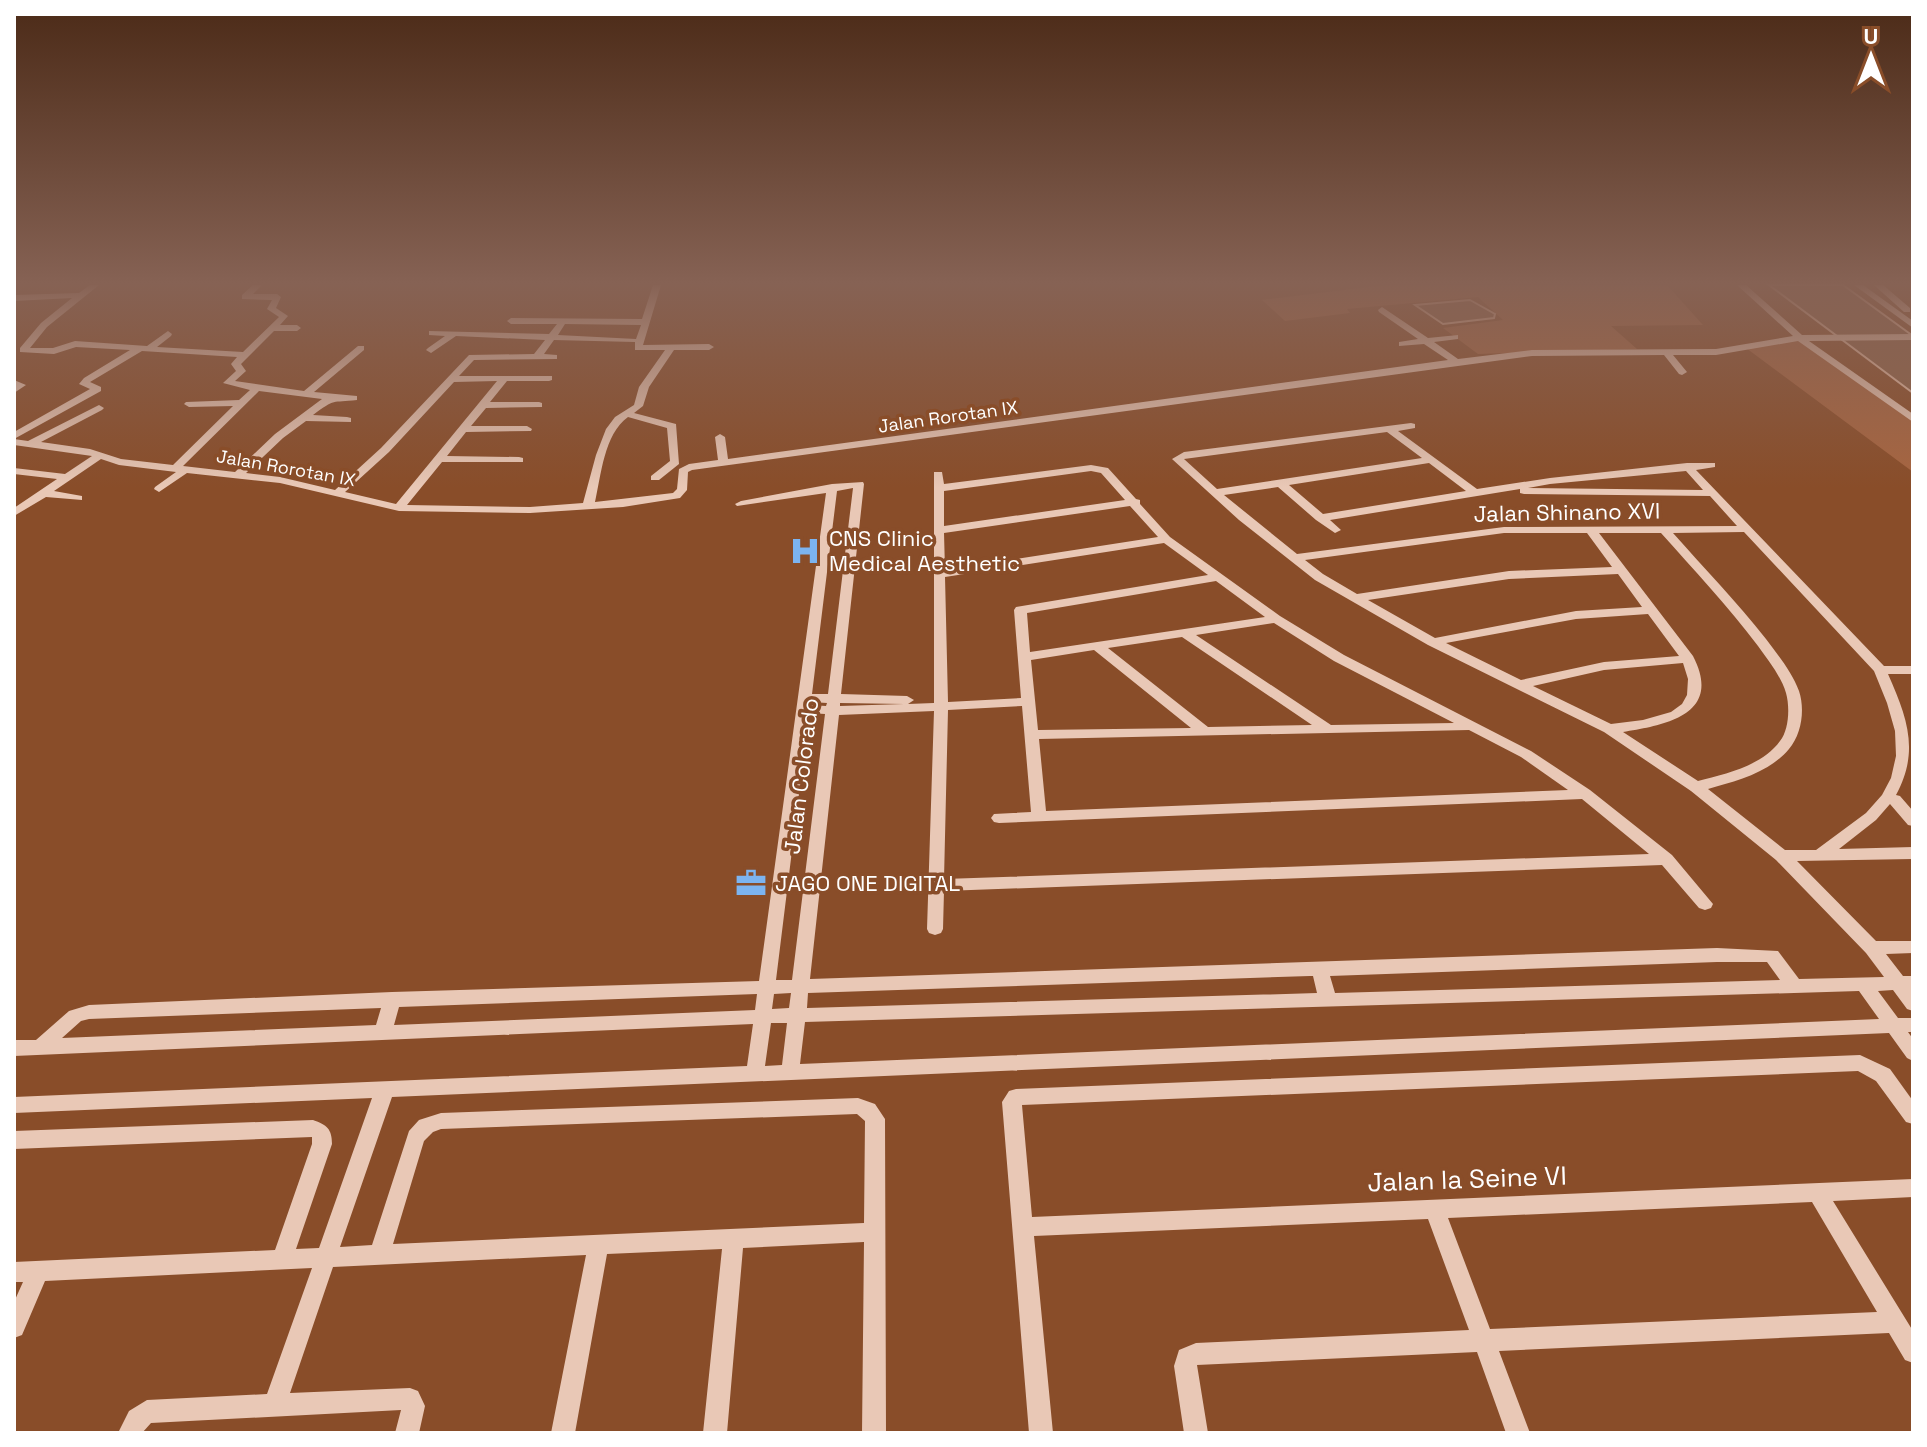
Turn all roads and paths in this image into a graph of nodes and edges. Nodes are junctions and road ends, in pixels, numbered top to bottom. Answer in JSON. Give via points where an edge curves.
{"nodes":[{"id":1,"x":137,"y":353,"type":"edge"},
{"id":2,"x":202,"y":353,"type":"edge"},
{"id":3,"x":246,"y":353,"type":"edge"},
{"id":4,"x":356,"y":353,"type":"edge"},
{"id":5,"x":476,"y":353,"type":"edge"},
{"id":6,"x":540,"y":353,"type":"edge"},
{"id":7,"x":668,"y":353,"type":"edge"},
{"id":8,"x":1442,"y":353,"type":"edge"},
{"id":9,"x":1667,"y":353,"type":"junction"},
{"id":10,"x":1681,"y":353,"type":"edge"},
{"id":11,"x":1825,"y":353,"type":"edge"},
{"id":12,"x":243,"y":355,"type":"junction"},
{"id":13,"x":472,"y":357,"type":"junction"},
{"id":14,"x":537,"y":357,"type":"junction"},
{"id":15,"x":554,"y":357,"type":"dead end"},
{"id":16,"x":1456,"y":362,"type":"junction"},
{"id":17,"x":1682,"y":372,"type":"dead end"},
{"id":18,"x":505,"y":378,"type":"junction"},
{"id":19,"x":549,"y":378,"type":"dead end"},
{"id":20,"x":452,"y":379,"type":"junction"},
{"id":21,"x":14,"y":383,"type":"edge"},
{"id":22,"x":257,"y":388,"type":"junction"},
{"id":23,"x":14,"y":390,"type":"edge"},
{"id":24,"x":307,"y":393,"type":"junction"},
{"id":25,"x":331,"y":397,"type":"junction"},
{"id":26,"x":354,"y":398,"type":"dead end"},
{"id":27,"x":240,"y":403,"type":"junction"},
{"id":28,"x":189,"y":404,"type":"dead end"},
{"id":29,"x":484,"y":405,"type":"junction"},
{"id":30,"x":539,"y":405,"type":"dead end"},
{"id":31,"x":99,"y":408,"type":"dead end"},
{"id":32,"x":626,"y":414,"type":"junction"},
{"id":33,"x":306,"y":418,"type":"junction"},
{"id":34,"x":1913,"y":419,"type":"edge"},
{"id":35,"x":347,"y":420,"type":"dead end"},
{"id":36,"x":1411,"y":426,"type":"dead end"},
{"id":37,"x":1388,"y":428,"type":"junction"},
{"id":38,"x":463,"y":429,"type":"junction"},
{"id":39,"x":527,"y":429,"type":"dead end"},
{"id":40,"x":14,"y":436,"type":"edge"},
{"id":41,"x":720,"y":437,"type":"dead end"},
{"id":42,"x":14,"y":442,"type":"edge"},
{"id":43,"x":29,"y":444,"type":"junction"},
{"id":44,"x":101,"y":455,"type":"junction"},
{"id":45,"x":439,"y":459,"type":"junction"},
{"id":46,"x":519,"y":460,"type":"dead end"},
{"id":47,"x":1429,"y":460,"type":"junction"},
{"id":48,"x":723,"y":462,"type":"junction"},
{"id":49,"x":1711,"y":465,"type":"dead end"},
{"id":50,"x":1687,"y":466,"type":"junction"},
{"id":51,"x":182,"y":467,"type":"junction"},
{"id":52,"x":14,"y":471,"type":"edge"},
{"id":53,"x":239,"y":474,"type":"junction"},
{"id":54,"x":65,"y":477,"type":"junction"},
{"id":55,"x":655,"y":478,"type":"dead end"},
{"id":56,"x":1280,"y":483,"type":"junction"},
{"id":57,"x":832,"y":487,"type":"junction"},
{"id":58,"x":1500,"y":488,"type":"junction"},
{"id":59,"x":159,"y":489,"type":"dead end"},
{"id":60,"x":340,"y":491,"type":"junction"},
{"id":61,"x":1474,"y":492,"type":"junction"},
{"id":62,"x":43,"y":493,"type":"junction"},
{"id":63,"x":1215,"y":493,"type":"junction"},
{"id":64,"x":1711,"y":493,"type":"junction"},
{"id":65,"x":78,"y":498,"type":"dead end"},
{"id":66,"x":1136,"y":502,"type":"junction"},
{"id":67,"x":741,"y":504,"type":"dead end"},
{"id":68,"x":19,"y":505,"type":"edge"},
{"id":69,"x":588,"y":507,"type":"junction"},
{"id":70,"x":399,"y":508,"type":"junction"},
{"id":71,"x":14,"y":513,"type":"edge"},
{"id":72,"x":1320,"y":518,"type":"junction"},
{"id":73,"x":1590,"y":529,"type":"junction"},
{"id":74,"x":1664,"y":529,"type":"junction"},
{"id":75,"x":1746,"y":529,"type":"junction"},
{"id":76,"x":941,"y":530,"type":"junction"},
{"id":77,"x":1335,"y":530,"type":"dead end"},
{"id":78,"x":1166,"y":539,"type":"junction"},
{"id":79,"x":1294,"y":558,"type":"junction"},
{"id":80,"x":1620,"y":570,"type":"junction"},
{"id":81,"x":940,"y":574,"type":"junction"},
{"id":82,"x":1221,"y":577,"type":"junction"},
{"id":83,"x":1354,"y":598,"type":"junction"},
{"id":84,"x":1651,"y":610,"type":"junction"},
{"id":85,"x":1276,"y":619,"type":"junction"},
{"id":86,"x":1185,"y":633,"type":"junction"},
{"id":87,"x":1433,"y":642,"type":"junction"},
{"id":88,"x":1097,"y":646,"type":"junction"},
{"id":89,"x":1023,"y":657,"type":"junction"},
{"id":90,"x":1688,"y":659,"type":"junction"},
{"id":91,"x":1880,"y":670,"type":"junction"},
{"id":92,"x":1913,"y":670,"type":"edge"},
{"id":93,"x":1519,"y":685,"type":"junction"},
{"id":94,"x":1026,"y":702,"type":"junction"},
{"id":95,"x":946,"y":703,"type":"junction"},
{"id":96,"x":806,"y":704,"type":"junction"},
{"id":97,"x":834,"y":704,"type":"junction"},
{"id":98,"x":1910,"y":719,"type":"edge"},
{"id":99,"x":1467,"y":727,"type":"junction"},
{"id":100,"x":1328,"y":729,"type":"junction"},
{"id":101,"x":1609,"y":729,"type":"junction"},
{"id":102,"x":802,"y":732,"type":"junction"},
{"id":103,"x":831,"y":732,"type":"junction"},
{"id":104,"x":1205,"y":732,"type":"junction"},
{"id":105,"x":1030,"y":735,"type":"junction"},
{"id":106,"x":1908,"y":780,"type":"edge"},
{"id":107,"x":1696,"y":787,"type":"junction"},
{"id":108,"x":1585,"y":794,"type":"junction"},
{"id":109,"x":1895,"y":800,"type":"junction"},
{"id":110,"x":1039,"y":817,"type":"junction"},
{"id":111,"x":999,"y":818,"type":"dead end"},
{"id":112,"x":1913,"y":821,"type":"edge"},
{"id":113,"x":1913,"y":853,"type":"edge"},
{"id":114,"x":1821,"y":854,"type":"junction"},
{"id":115,"x":1782,"y":856,"type":"junction"},
{"id":116,"x":1666,"y":859,"type":"junction"},
{"id":117,"x":938,"y":885,"type":"junction"},
{"id":118,"x":1705,"y":904,"type":"dead end"},
{"id":119,"x":935,"y":929,"type":"dead end"},
{"id":120,"x":1913,"y":947,"type":"edge"},
{"id":121,"x":1872,"y":948,"type":"junction"},
{"id":122,"x":1320,"y":970,"type":"junction"},
{"id":123,"x":1906,"y":983,"type":"edge"},
{"id":124,"x":802,"y":985,"type":"junction"},
{"id":125,"x":1864,"y":985,"type":"junction"},
{"id":126,"x":767,"y":986,"type":"junction"},
{"id":127,"x":1795,"y":987,"type":"junction"},
{"id":128,"x":392,"y":999,"type":"junction"},
{"id":129,"x":1328,"y":1000,"type":"junction"},
{"id":130,"x":1913,"y":1004,"type":"edge"},
{"id":131,"x":762,"y":1021,"type":"junction"},
{"id":132,"x":796,"y":1021,"type":"junction"},
{"id":133,"x":1903,"y":1026,"type":"edge"},
{"id":134,"x":383,"y":1032,"type":"junction"},
{"id":135,"x":40,"y":1047,"type":"junction"},
{"id":136,"x":14,"y":1048,"type":"edge"},
{"id":137,"x":1913,"y":1053,"type":"edge"},
{"id":138,"x":791,"y":1063,"type":"junction"},
{"id":139,"x":756,"y":1064,"type":"junction"},
{"id":140,"x":385,"y":1089,"type":"junction"},
{"id":141,"x":14,"y":1105,"type":"edge"},
{"id":142,"x":1913,"y":1116,"type":"edge"},
{"id":143,"x":14,"y":1140,"type":"edge"},
{"id":144,"x":1913,"y":1188,"type":"edge"},
{"id":145,"x":1817,"y":1192,"type":"junction"},
{"id":146,"x":1434,"y":1208,"type":"junction"},
{"id":147,"x":1023,"y":1227,"type":"junction"},
{"id":148,"x":874,"y":1232,"type":"junction"},
{"id":149,"x":733,"y":1239,"type":"junction"},
{"id":150,"x":598,"y":1245,"type":"junction"},
{"id":151,"x":379,"y":1255,"type":"junction"},
{"id":152,"x":326,"y":1257,"type":"junction"},
{"id":153,"x":282,"y":1259,"type":"junction"},
{"id":154,"x":39,"y":1271,"type":"junction"},
{"id":155,"x":14,"y":1272,"type":"edge"},
{"id":156,"x":1895,"y":1322,"type":"junction"},
{"id":157,"x":14,"y":1327,"type":"edge"},
{"id":158,"x":1484,"y":1340,"type":"junction"},
{"id":159,"x":1913,"y":1352,"type":"edge"},
{"id":160,"x":275,"y":1403,"type":"junction"},
{"id":161,"x":130,"y":1433,"type":"edge"},
{"id":162,"x":407,"y":1433,"type":"edge"},
{"id":163,"x":563,"y":1433,"type":"edge"},
{"id":164,"x":715,"y":1433,"type":"edge"},
{"id":165,"x":874,"y":1433,"type":"edge"},
{"id":166,"x":1041,"y":1433,"type":"edge"},
{"id":167,"x":1196,"y":1433,"type":"edge"},
{"id":168,"x":1518,"y":1433,"type":"edge"}],
"edges":[{"from":1,"to":40,"type":"street","via":[[87,380],[84,384],[98,389],[85,398]]},
{"from":2,"to":12,"type":"street"},
{"from":3,"to":12,"type":"street"},
{"from":4,"to":24,"type":"street"},
{"from":5,"to":13,"type":"street"},
{"from":6,"to":14,"type":"street"},
{"from":7,"to":32,"type":"street","via":[[644,387],[638,406]]},
{"from":8,"to":16,"type":"street"},
{"from":9,"to":10,"type":"street","name":"Jalan Rorotan IX"},
{"from":9,"to":16,"type":"street","name":"Jalan Rorotan IX","via":[[1530,353]]},
{"from":9,"to":17,"type":"street"},
{"from":11,"to":34,"type":"street"},
{"from":12,"to":22,"type":"street","via":[[236,364],[241,371],[228,384]]},
{"from":13,"to":14,"type":"street"},
{"from":13,"to":20,"type":"street"},
{"from":14,"to":15,"type":"street"},
{"from":16,"to":48,"type":"street","name":"Jalan Rorotan IX"},
{"from":18,"to":19,"type":"street"},
{"from":18,"to":20,"type":"street"},
{"from":18,"to":29,"type":"street"},
{"from":20,"to":60,"type":"street"},
{"from":21,"to":23,"type":"street","via":[[21,385]]},
{"from":22,"to":24,"type":"street"},
{"from":22,"to":27,"type":"street"},
{"from":24,"to":25,"type":"street"},
{"from":25,"to":26,"type":"street"},
{"from":25,"to":33,"type":"street"},
{"from":27,"to":28,"type":"street"},
{"from":27,"to":51,"type":"street"},
{"from":29,"to":30,"type":"street"},
{"from":29,"to":38,"type":"street"},
{"from":31,"to":43,"type":"street"},
{"from":32,"to":55,"type":"street","via":[[672,425],[675,462]]},
{"from":32,"to":69,"type":"street","via":[[608,432]]},
{"from":33,"to":35,"type":"street"},
{"from":33,"to":53,"type":"street"},
{"from":36,"to":37,"type":"street"},
{"from":37,"to":47,"type":"street"},
{"from":37,"to":63,"type":"street","via":[[1178,458]]},
{"from":38,"to":39,"type":"street"},
{"from":38,"to":45,"type":"street"},
{"from":41,"to":48,"type":"street"},
{"from":42,"to":43,"type":"street","name":"Jalan Rorotan IX"},
{"from":43,"to":44,"type":"street","name":"Jalan Rorotan IX"},
{"from":44,"to":51,"type":"street","name":"Jalan Rorotan IX","via":[[119,462]]},
{"from":44,"to":54,"type":"street"},
{"from":45,"to":46,"type":"street"},
{"from":45,"to":70,"type":"street"},
{"from":47,"to":56,"type":"street"},
{"from":47,"to":61,"type":"street"},
{"from":48,"to":69,"type":"street","name":"Jalan Rorotan IX","via":[[684,469],[682,490],[671,498]]},
{"from":49,"to":50,"type":"street"},
{"from":50,"to":58,"type":"street"},
{"from":50,"to":64,"type":"street"},
{"from":51,"to":53,"type":"street","name":"Jalan Rorotan IX"},
{"from":51,"to":59,"type":"street"},
{"from":52,"to":54,"type":"street"},
{"from":53,"to":60,"type":"street","name":"Jalan Rorotan IX"},
{"from":54,"to":62,"type":"street"},
{"from":56,"to":63,"type":"street"},
{"from":56,"to":72,"type":"street"},
{"from":57,"to":67,"type":"street"},
{"from":57,"to":96,"type":"street","name":"Jalan Colorado"},
{"from":57,"to":97,"type":"street","name":"Jalan Colorado","via":[[859,484]]},
{"from":58,"to":61,"type":"street"},
{"from":58,"to":64,"type":"street"},
{"from":60,"to":70,"type":"street","name":"Jalan Rorotan IX"},
{"from":61,"to":72,"type":"street"},
{"from":62,"to":65,"type":"street"},
{"from":62,"to":68,"type":"street"},
{"from":63,"to":79,"type":"street"},
{"from":64,"to":75,"type":"street"},
{"from":66,"to":76,"type":"street"},
{"from":66,"to":76,"type":"street","via":[[1107,471],[1097,468],[938,481]]},
{"from":66,"to":78,"type":"street"},
{"from":68,"to":71,"type":"street"},
{"from":69,"to":70,"type":"street","name":"Jalan Rorotan IX"},
{"from":72,"to":77,"type":"street"},
{"from":73,"to":74,"type":"street","name":"Jalan Shinano XVI"},
{"from":73,"to":79,"type":"street","name":"Jalan Shinano XVI","via":[[1492,531]]},
{"from":73,"to":80,"type":"street"},
{"from":74,"to":75,"type":"street","name":"Jalan Shinano XVI"},
{"from":74,"to":107,"type":"street","via":[[1777,663],[1792,691],[1795,720],[1786,744],[1763,764]]},
{"from":75,"to":91,"type":"street"},
{"from":76,"to":81,"type":"street"},
{"from":78,"to":81,"type":"street"},
{"from":78,"to":82,"type":"street"},
{"from":79,"to":83,"type":"street"},
{"from":80,"to":83,"type":"street","via":[[1509,575]]},
{"from":80,"to":84,"type":"street"},
{"from":81,"to":95,"type":"street"},
{"from":82,"to":85,"type":"street"},
{"from":82,"to":89,"type":"street","via":[[1020,602]]},
{"from":83,"to":87,"type":"street"},
{"from":84,"to":87,"type":"street","via":[[1576,615]]},
{"from":84,"to":90,"type":"street"},
{"from":85,"to":86,"type":"street"},
{"from":85,"to":99,"type":"street"},
{"from":86,"to":88,"type":"street"},
{"from":86,"to":100,"type":"street"},
{"from":87,"to":93,"type":"street"},
{"from":88,"to":89,"type":"street"},
{"from":88,"to":104,"type":"street"},
{"from":89,"to":94,"type":"street"},
{"from":90,"to":93,"type":"street","via":[[1604,666]]},
{"from":90,"to":101,"type":"street","via":[[1695,673],[1695,695],[1683,712],[1657,723]]},
{"from":91,"to":92,"type":"street"},
{"from":91,"to":98,"type":"street"},
{"from":93,"to":101,"type":"street"},
{"from":94,"to":95,"type":"street"},
{"from":94,"to":105,"type":"street"},
{"from":95,"to":97,"type":"street"},
{"from":95,"to":117,"type":"street"},
{"from":96,"to":97,"type":"street"},
{"from":96,"to":102,"type":"street","name":"Jalan Colorado"},
{"from":97,"to":103,"type":"street","name":"Jalan Colorado"},
{"from":98,"to":106,"type":"street"},
{"from":99,"to":100,"type":"street"},
{"from":99,"to":108,"type":"street","via":[[1526,754]]},
{"from":100,"to":104,"type":"street"},
{"from":101,"to":107,"type":"street"},
{"from":102,"to":103,"type":"street"},
{"from":102,"to":126,"type":"street","name":"Jalan Colorado"},
{"from":103,"to":124,"type":"street","name":"Jalan Colorado"},
{"from":104,"to":105,"type":"street"},
{"from":105,"to":110,"type":"street"},
{"from":106,"to":109,"type":"street"},
{"from":107,"to":115,"type":"street"},
{"from":108,"to":110,"type":"street"},
{"from":108,"to":116,"type":"street"},
{"from":109,"to":112,"type":"street"},
{"from":109,"to":114,"type":"street"},
{"from":110,"to":111,"type":"street"},
{"from":113,"to":114,"type":"street"},
{"from":114,"to":115,"type":"street"},
{"from":115,"to":121,"type":"street"},
{"from":116,"to":117,"type":"street"},
{"from":116,"to":118,"type":"street"},
{"from":117,"to":119,"type":"street"},
{"from":120,"to":121,"type":"street"},
{"from":121,"to":123,"type":"street"},
{"from":122,"to":124,"type":"street"},
{"from":122,"to":127,"type":"street","via":[[1769,955]]},
{"from":122,"to":129,"type":"street"},
{"from":123,"to":125,"type":"street"},
{"from":123,"to":130,"type":"street"},
{"from":124,"to":126,"type":"street"},
{"from":124,"to":132,"type":"street","name":"Jalan Colorado"},
{"from":125,"to":127,"type":"street"},
{"from":125,"to":133,"type":"street"},
{"from":126,"to":128,"type":"street"},
{"from":126,"to":131,"type":"street","name":"Jalan Colorado"},
{"from":127,"to":129,"type":"street"},
{"from":128,"to":134,"type":"street"},
{"from":128,"to":135,"type":"street","via":[[81,1013]]},
{"from":129,"to":132,"type":"street"},
{"from":131,"to":132,"type":"street"},
{"from":131,"to":134,"type":"street"},
{"from":131,"to":139,"type":"street","name":"Jalan Colorado"},
{"from":132,"to":138,"type":"street","name":"Jalan Colorado"},
{"from":133,"to":137,"type":"street"},
{"from":133,"to":138,"type":"street"},
{"from":134,"to":135,"type":"street"},
{"from":135,"to":136,"type":"street"},
{"from":138,"to":139,"type":"street"},
{"from":139,"to":140,"type":"street"},
{"from":140,"to":141,"type":"street"},
{"from":140,"to":152,"type":"street"},
{"from":142,"to":147,"type":"street","via":[[1883,1075],[1860,1063],[1016,1097],[1012,1102]]},
{"from":143,"to":153,"type":"street","via":[[313,1128],[322,1133],[322,1144]]},
{"from":144,"to":145,"type":"street","name":"Jalan la Seine VI"},
{"from":145,"to":146,"type":"street","name":"Jalan la Seine VI"},
{"from":145,"to":156,"type":"street"},
{"from":146,"to":147,"type":"street","name":"Jalan la Seine VI"},
{"from":146,"to":158,"type":"street"},
{"from":147,"to":166,"type":"street"},
{"from":148,"to":149,"type":"street"},
{"from":148,"to":151,"type":"street","via":[[875,1119],[858,1106],[441,1121],[416,1137]]},
{"from":148,"to":165,"type":"street"},
{"from":149,"to":150,"type":"street"},
{"from":149,"to":164,"type":"street"},
{"from":150,"to":151,"type":"street"},
{"from":150,"to":163,"type":"street"},
{"from":151,"to":152,"type":"street"},
{"from":152,"to":153,"type":"street"},
{"from":152,"to":160,"type":"street"},
{"from":153,"to":154,"type":"street"},
{"from":154,"to":155,"type":"street"},
{"from":154,"to":157,"type":"street"},
{"from":156,"to":158,"type":"street"},
{"from":156,"to":159,"type":"street"},
{"from":158,"to":167,"type":"street","via":[[1196,1354],[1185,1366]]},
{"from":158,"to":168,"type":"street"},
{"from":160,"to":161,"type":"street","via":[[147,1412]]},
{"from":160,"to":162,"type":"street","via":[[410,1399]]}]}
